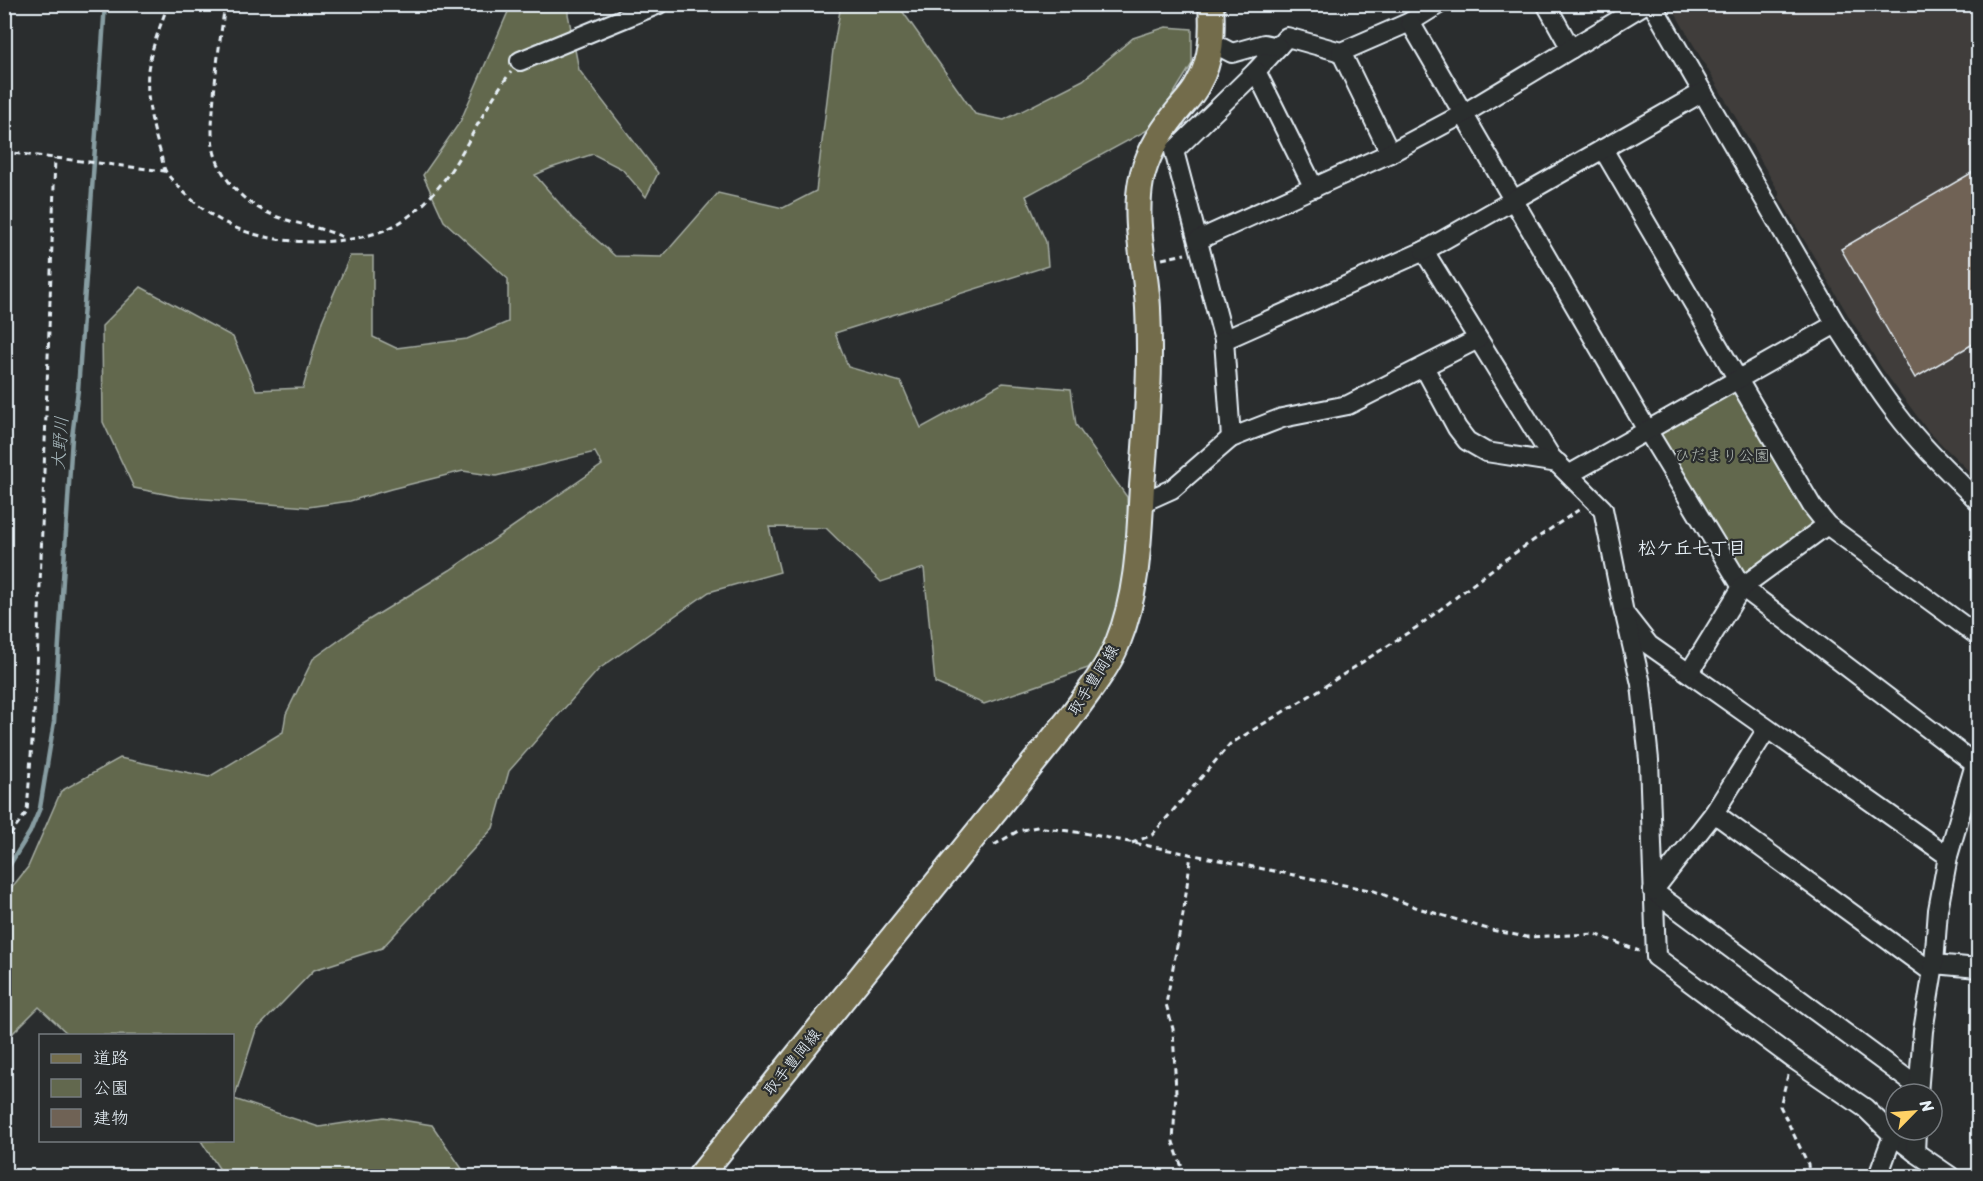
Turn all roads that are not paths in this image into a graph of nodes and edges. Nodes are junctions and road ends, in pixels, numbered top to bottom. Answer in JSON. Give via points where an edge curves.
{"nodes":[{"id":1,"x":659,"y":4,"type":"edge"},
{"id":2,"x":1211,"y":4,"type":"edge"},
{"id":3,"x":1439,"y":4,"type":"edge"},
{"id":4,"x":1546,"y":4,"type":"edge"},
{"id":5,"x":1645,"y":4,"type":"edge"},
{"id":6,"x":1652,"y":4,"type":"edge"},
{"id":7,"x":1410,"y":22,"type":"junction"},
{"id":8,"x":1211,"y":42,"type":"junction"},
{"id":9,"x":1278,"y":47,"type":"junction"},
{"id":10,"x":1571,"y":49,"type":"junction"},
{"id":11,"x":1341,"y":52,"type":"junction"},
{"id":12,"x":520,"y":61,"type":"road end"},
{"id":13,"x":1256,"y":71,"type":"junction"},
{"id":14,"x":1703,"y":92,"type":"junction"},
{"id":15,"x":1463,"y":114,"type":"junction"},
{"id":16,"x":1603,"y":149,"type":"junction"},
{"id":17,"x":1390,"y":153,"type":"junction"},
{"id":18,"x":1314,"y":188,"type":"junction"},
{"id":19,"x":1512,"y":201,"type":"junction"},
{"id":20,"x":1200,"y":245,"type":"junction"},
{"id":21,"x":1424,"y":251,"type":"junction"},
{"id":22,"x":1836,"y":324,"type":"junction"},
{"id":23,"x":1478,"y":339,"type":"junction"},
{"id":24,"x":1224,"y":340,"type":"junction"},
{"id":25,"x":1424,"y":367,"type":"junction"},
{"id":26,"x":1738,"y":378,"type":"junction"},
{"id":27,"x":1647,"y":430,"type":"junction"},
{"id":28,"x":1231,"y":438,"type":"junction"},
{"id":29,"x":1564,"y":468,"type":"junction"},
{"id":30,"x":1978,"y":501,"type":"edge"},
{"id":31,"x":1141,"y":503,"type":"junction"},
{"id":32,"x":1827,"y":525,"type":"junction"},
{"id":33,"x":1742,"y":587,"type":"junction"},
{"id":34,"x":1624,"y":613,"type":"junction"},
{"id":35,"x":1978,"y":636,"type":"edge"},
{"id":36,"x":1689,"y":673,"type":"junction"},
{"id":37,"x":1767,"y":729,"type":"junction"},
{"id":38,"x":1977,"y":759,"type":"edge"},
{"id":39,"x":1714,"y":813,"type":"junction"},
{"id":40,"x":1948,"y":856,"type":"junction"},
{"id":41,"x":1653,"y":891,"type":"junction"},
{"id":42,"x":1933,"y":968,"type":"junction"},
{"id":43,"x":1978,"y":968,"type":"edge"},
{"id":44,"x":1907,"y":1082,"type":"edge"},
{"id":45,"x":1919,"y":1082,"type":"edge"},
{"id":46,"x":1884,"y":1126,"type":"edge"},
{"id":47,"x":1890,"y":1142,"type":"edge"},
{"id":48,"x":1902,"y":1142,"type":"edge"},
{"id":49,"x":1915,"y":1142,"type":"edge"},
{"id":50,"x":1915,"y":1152,"type":"junction"},
{"id":51,"x":700,"y":1176,"type":"edge"},
{"id":52,"x":1878,"y":1176,"type":"edge"},
{"id":53,"x":1950,"y":1176,"type":"edge"}],
"edges":[{"from":1,"to":12,"type":"street"},
{"from":2,"to":8,"type":"main road","name":"取手豊岡線"},
{"from":3,"to":7,"type":"street"},
{"from":4,"to":10,"type":"street"},
{"from":5,"to":10,"type":"street"},
{"from":6,"to":14,"type":"street"},
{"from":7,"to":11,"type":"street"},
{"from":7,"to":15,"type":"street"},
{"from":8,"to":9,"type":"street","via":[[1232,53],[1264,44]]},
{"from":8,"to":31,"type":"main road","name":"取手豊岡線","via":[[1198,85],[1157,139],[1141,181],[1140,223],[1150,356]]},
{"from":9,"to":11,"type":"street","via":[[1287,37]]},
{"from":9,"to":13,"type":"street"},
{"from":10,"to":15,"type":"street"},
{"from":11,"to":17,"type":"street"},
{"from":13,"to":18,"type":"street"},
{"from":13,"to":20,"type":"street","via":[[1174,151]]},
{"from":14,"to":16,"type":"street"},
{"from":14,"to":22,"type":"street"},
{"from":15,"to":17,"type":"street"},
{"from":15,"to":19,"type":"street"},
{"from":16,"to":19,"type":"street"},
{"from":16,"to":26,"type":"street"},
{"from":17,"to":18,"type":"street"},
{"from":18,"to":20,"type":"street"},
{"from":19,"to":21,"type":"street"},
{"from":19,"to":27,"type":"street"},
{"from":20,"to":24,"type":"street"},
{"from":21,"to":23,"type":"street"},
{"from":21,"to":24,"type":"street"},
{"from":22,"to":26,"type":"street"},
{"from":22,"to":30,"type":"street","via":[[1896,413]]},
{"from":23,"to":25,"type":"street"},
{"from":23,"to":29,"type":"street","via":[[1551,457]]},
{"from":24,"to":28,"type":"street"},
{"from":25,"to":28,"type":"street","via":[[1348,405],[1282,418]]},
{"from":25,"to":29,"type":"street","via":[[1467,441],[1486,452]]},
{"from":26,"to":27,"type":"street"},
{"from":26,"to":32,"type":"street"},
{"from":27,"to":29,"type":"street"},
{"from":27,"to":33,"type":"street"},
{"from":28,"to":31,"type":"street","via":[[1172,489]]},
{"from":29,"to":34,"type":"street","via":[[1603,509]]},
{"from":31,"to":51,"type":"main road","name":"取手豊岡線","via":[[1128,612],[1117,644],[1097,679],[1062,728]]},
{"from":32,"to":33,"type":"street"},
{"from":32,"to":35,"type":"street"},
{"from":33,"to":36,"type":"street"},
{"from":33,"to":38,"type":"street"},
{"from":34,"to":36,"type":"street","via":[[1649,645]]},
{"from":34,"to":41,"type":"street","via":[[1641,684],[1648,749]]},
{"from":36,"to":37,"type":"street"},
{"from":37,"to":39,"type":"street"},
{"from":37,"to":40,"type":"street"},
{"from":38,"to":40,"type":"street"},
{"from":39,"to":41,"type":"street"},
{"from":39,"to":42,"type":"street"},
{"from":40,"to":42,"type":"street"},
{"from":41,"to":44,"type":"street"},
{"from":41,"to":46,"type":"street","via":[[1656,957],[1865,1108]]},
{"from":42,"to":43,"type":"street"},
{"from":42,"to":45,"type":"street"},
{"from":47,"to":52,"type":"street"},
{"from":48,"to":50,"type":"street"},
{"from":49,"to":50,"type":"street"},
{"from":50,"to":53,"type":"street"}]}
